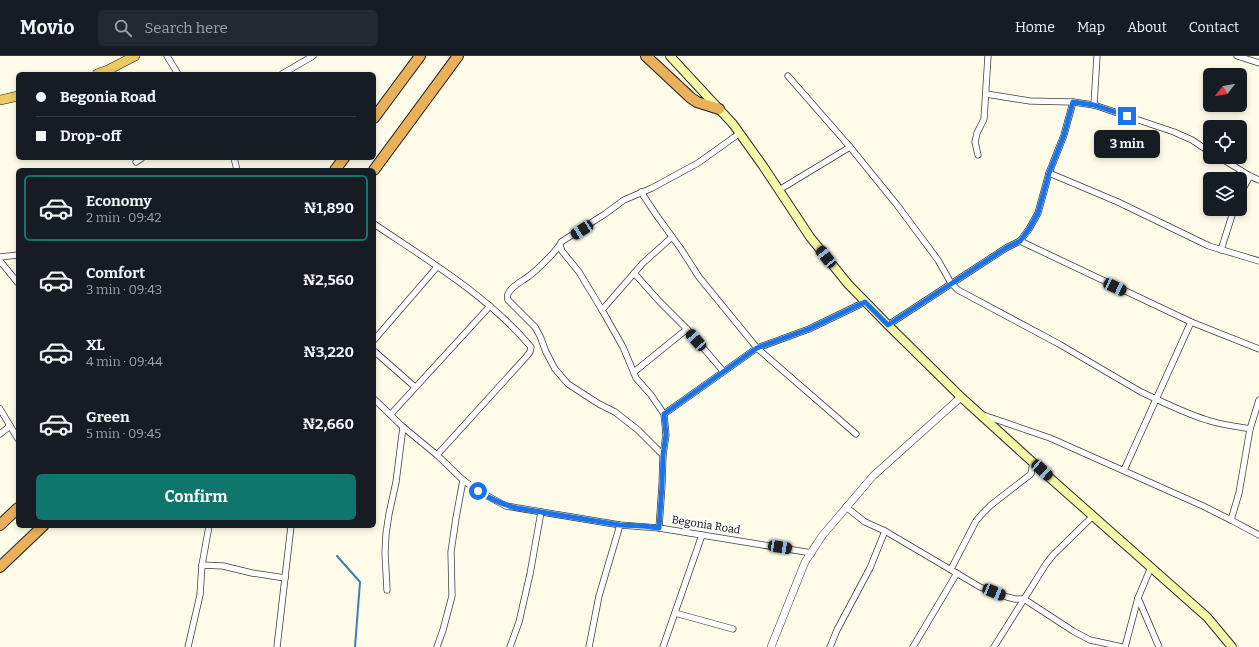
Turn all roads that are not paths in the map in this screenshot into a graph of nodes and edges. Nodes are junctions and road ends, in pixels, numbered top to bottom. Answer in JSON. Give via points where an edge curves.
{"nodes":[{"id":1,"x":134,"y":56,"type":"edge"},
{"id":2,"x":167,"y":56,"type":"edge"},
{"id":3,"x":313,"y":56,"type":"edge"},
{"id":4,"x":420,"y":56,"type":"edge"},
{"id":5,"x":458,"y":56,"type":"edge"},
{"id":6,"x":646,"y":56,"type":"edge"},
{"id":7,"x":670,"y":56,"type":"edge"},
{"id":8,"x":988,"y":56,"type":"edge"},
{"id":9,"x":1097,"y":56,"type":"edge"},
{"id":10,"x":1237,"y":56,"type":"edge"},
{"id":11,"x":1259,"y":63,"type":"edge"},
{"id":12,"x":102,"y":72,"type":"edge"},
{"id":13,"x":177,"y":72,"type":"edge"},
{"id":14,"x":285,"y":72,"type":"edge"},
{"id":15,"x":788,"y":76,"type":"dead end"},
{"id":16,"x":986,"y":94,"type":"junction"},
{"id":17,"x":16,"y":96,"type":"edge"},
{"id":18,"x":0,"y":100,"type":"edge"},
{"id":19,"x":1073,"y":102,"type":"junction"},
{"id":20,"x":1094,"y":105,"type":"junction"},
{"id":21,"x":719,"y":109,"type":"junction"},
{"id":22,"x":376,"y":115,"type":"edge"},
{"id":23,"x":740,"y":133,"type":"junction"},
{"id":24,"x":850,"y":147,"type":"junction"},
{"id":25,"x":1203,"y":147,"type":"edge"},
{"id":26,"x":978,"y":155,"type":"dead end"},
{"id":27,"x":139,"y":160,"type":"edge"},
{"id":28,"x":136,"y":162,"type":"dead end"},
{"id":29,"x":1230,"y":164,"type":"edge"},
{"id":30,"x":375,"y":168,"type":"edge"},
{"id":31,"x":1049,"y":173,"type":"junction"},
{"id":32,"x":1250,"y":176,"type":"junction"},
{"id":33,"x":1259,"y":180,"type":"edge"},
{"id":34,"x":1247,"y":181,"type":"edge"},
{"id":35,"x":779,"y":190,"type":"junction"},
{"id":36,"x":641,"y":192,"type":"junction"},
{"id":37,"x":1232,"y":216,"type":"edge"},
{"id":38,"x":376,"y":225,"type":"edge"},
{"id":39,"x":672,"y":237,"type":"junction"},
{"id":40,"x":1020,"y":241,"type":"junction"},
{"id":41,"x":560,"y":246,"type":"junction"},
{"id":42,"x":1220,"y":250,"type":"junction"},
{"id":43,"x":16,"y":255,"type":"edge"},
{"id":44,"x":0,"y":257,"type":"edge"},
{"id":45,"x":0,"y":261,"type":"edge"},
{"id":46,"x":1259,"y":261,"type":"edge"},
{"id":47,"x":437,"y":267,"type":"junction"},
{"id":48,"x":634,"y":273,"type":"junction"},
{"id":49,"x":16,"y":281,"type":"edge"},
{"id":50,"x":951,"y":283,"type":"junction"},
{"id":51,"x":865,"y":302,"type":"junction"},
{"id":52,"x":490,"y":306,"type":"junction"},
{"id":53,"x":602,"y":310,"type":"junction"},
{"id":54,"x":1191,"y":322,"type":"junction"},
{"id":55,"x":888,"y":325,"type":"junction"},
{"id":56,"x":687,"y":329,"type":"junction"},
{"id":57,"x":376,"y":338,"type":"edge"},
{"id":58,"x":757,"y":348,"type":"junction"},
{"id":59,"x":1259,"y":348,"type":"edge"},
{"id":60,"x":376,"y":353,"type":"edge"},
{"id":61,"x":723,"y":371,"type":"junction"},
{"id":62,"x":634,"y":372,"type":"junction"},
{"id":63,"x":415,"y":387,"type":"junction"},
{"id":64,"x":961,"y":397,"type":"junction"},
{"id":65,"x":1156,"y":399,"type":"junction"},
{"id":66,"x":1259,"y":400,"type":"edge"},
{"id":67,"x":376,"y":401,"type":"edge"},
{"id":68,"x":0,"y":408,"type":"edge"},
{"id":69,"x":390,"y":414,"type":"junction"},
{"id":70,"x":664,"y":414,"type":"junction"},
{"id":71,"x":980,"y":414,"type":"junction"},
{"id":72,"x":10,"y":426,"type":"junction"},
{"id":73,"x":403,"y":427,"type":"junction"},
{"id":74,"x":1250,"y":429,"type":"junction"},
{"id":75,"x":0,"y":434,"type":"edge"},
{"id":76,"x":856,"y":434,"type":"dead end"},
{"id":77,"x":16,"y":436,"type":"edge"},
{"id":78,"x":437,"y":455,"type":"junction"},
{"id":79,"x":663,"y":455,"type":"junction"},
{"id":80,"x":1033,"y":462,"type":"junction"},
{"id":81,"x":1124,"y":470,"type":"junction"},
{"id":82,"x":463,"y":480,"type":"junction"},
{"id":83,"x":846,"y":508,"type":"junction"},
{"id":84,"x":16,"y":510,"type":"edge"},
{"id":85,"x":541,"y":512,"type":"junction"},
{"id":86,"x":1093,"y":516,"type":"junction"},
{"id":87,"x":1231,"y":520,"type":"junction"},
{"id":88,"x":0,"y":525,"type":"edge"},
{"id":89,"x":620,"y":525,"type":"junction"},
{"id":90,"x":42,"y":528,"type":"edge"},
{"id":91,"x":208,"y":528,"type":"edge"},
{"id":92,"x":291,"y":528,"type":"edge"},
{"id":93,"x":659,"y":528,"type":"junction"},
{"id":94,"x":885,"y":531,"type":"junction"},
{"id":95,"x":702,"y":535,"type":"junction"},
{"id":96,"x":1259,"y":536,"type":"edge"},
{"id":97,"x":812,"y":553,"type":"junction"},
{"id":98,"x":202,"y":565,"type":"junction"},
{"id":99,"x":0,"y":567,"type":"edge"},
{"id":100,"x":1151,"y":567,"type":"junction"},
{"id":101,"x":951,"y":569,"type":"junction"},
{"id":102,"x":957,"y":573,"type":"junction"},
{"id":103,"x":285,"y":578,"type":"junction"},
{"id":104,"x":387,"y":590,"type":"dead end"},
{"id":105,"x":1138,"y":598,"type":"junction"},
{"id":106,"x":1024,"y":599,"type":"junction"},
{"id":107,"x":675,"y":613,"type":"junction"},
{"id":108,"x":733,"y":629,"type":"dead end"},
{"id":109,"x":188,"y":647,"type":"edge"},
{"id":110,"x":277,"y":647,"type":"edge"},
{"id":111,"x":437,"y":647,"type":"edge"},
{"id":112,"x":510,"y":647,"type":"edge"},
{"id":113,"x":589,"y":647,"type":"edge"},
{"id":114,"x":663,"y":647,"type":"edge"},
{"id":115,"x":771,"y":647,"type":"edge"},
{"id":116,"x":830,"y":647,"type":"edge"},
{"id":117,"x":913,"y":647,"type":"edge"},
{"id":118,"x":994,"y":647,"type":"edge"},
{"id":119,"x":1122,"y":647,"type":"edge"},
{"id":120,"x":1125,"y":647,"type":"edge"},
{"id":121,"x":1159,"y":647,"type":"edge"},
{"id":122,"x":1232,"y":647,"type":"edge"}],
"edges":[{"from":1,"to":12,"type":"highway"},
{"from":2,"to":13,"type":"street"},
{"from":3,"to":14,"type":"street"},
{"from":4,"to":22,"type":"highway"},
{"from":5,"to":30,"type":"highway"},
{"from":6,"to":21,"type":"highway","via":[[691,98]]},
{"from":7,"to":21,"type":"main road"},
{"from":8,"to":16,"type":"street"},
{"from":9,"to":20,"type":"street"},
{"from":10,"to":11,"type":"street"},
{"from":15,"to":24,"type":"street"},
{"from":16,"to":19,"type":"street","via":[[1030,101]]},
{"from":16,"to":26,"type":"street","via":[[984,119],[975,142]]},
{"from":17,"to":18,"type":"highway"},
{"from":19,"to":20,"type":"street"},
{"from":19,"to":31,"type":"street","via":[[1064,135]]},
{"from":20,"to":25,"type":"street","via":[[1174,132]]},
{"from":21,"to":23,"type":"main road"},
{"from":23,"to":35,"type":"main road"},
{"from":23,"to":36,"type":"street","via":[[698,163]]},
{"from":24,"to":35,"type":"street"},
{"from":24,"to":50,"type":"street","via":[[938,260]]},
{"from":27,"to":28,"type":"street"},
{"from":29,"to":32,"type":"street"},
{"from":31,"to":40,"type":"street","via":[[1038,213]]},
{"from":31,"to":42,"type":"street"},
{"from":32,"to":33,"type":"street"},
{"from":32,"to":34,"type":"street"},
{"from":35,"to":51,"type":"main road","via":[[818,247]]},
{"from":36,"to":39,"type":"street"},
{"from":36,"to":41,"type":"street","via":[[624,200],[561,242]]},
{"from":37,"to":42,"type":"street"},
{"from":38,"to":47,"type":"street"},
{"from":39,"to":48,"type":"street"},
{"from":39,"to":58,"type":"street","via":[[699,277]]},
{"from":40,"to":50,"type":"street"},
{"from":40,"to":54,"type":"street"},
{"from":41,"to":53,"type":"street"},
{"from":41,"to":79,"type":"street","via":[[538,270],[508,292],[508,300],[535,327],[555,369],[568,384],[615,412]]},
{"from":42,"to":46,"type":"street"},
{"from":43,"to":44,"type":"street"},
{"from":45,"to":49,"type":"street"},
{"from":47,"to":52,"type":"street"},
{"from":47,"to":57,"type":"street"},
{"from":48,"to":53,"type":"street"},
{"from":48,"to":56,"type":"street"},
{"from":50,"to":55,"type":"street"},
{"from":50,"to":65,"type":"street","via":[[963,294]]},
{"from":51,"to":55,"type":"main road"},
{"from":51,"to":58,"type":"street","via":[[809,329]]},
{"from":52,"to":63,"type":"street"},
{"from":52,"to":78,"type":"street","via":[[517,330],[531,347],[530,352]]},
{"from":53,"to":62,"type":"street"},
{"from":54,"to":59,"type":"street"},
{"from":54,"to":65,"type":"street"},
{"from":55,"to":64,"type":"main road"},
{"from":56,"to":61,"type":"street"},
{"from":56,"to":62,"type":"street"},
{"from":58,"to":61,"type":"street"},
{"from":58,"to":76,"type":"street"},
{"from":60,"to":63,"type":"street"},
{"from":61,"to":70,"type":"street"},
{"from":62,"to":70,"type":"street"},
{"from":63,"to":69,"type":"street"},
{"from":64,"to":71,"type":"main road"},
{"from":64,"to":83,"type":"street","via":[[872,476]]},
{"from":65,"to":74,"type":"street","via":[[1209,421]]},
{"from":65,"to":81,"type":"street"},
{"from":66,"to":74,"type":"street"},
{"from":67,"to":69,"type":"street","name":"Begonia Road"},
{"from":68,"to":72,"type":"street"},
{"from":69,"to":73,"type":"street","name":"Begonia Road"},
{"from":70,"to":79,"type":"street","via":[[666,435]]},
{"from":71,"to":80,"type":"main road"},
{"from":71,"to":81,"type":"street","via":[[1050,438]]},
{"from":72,"to":75,"type":"street"},
{"from":72,"to":77,"type":"street"},
{"from":73,"to":78,"type":"street","name":"Begonia Road"},
{"from":73,"to":104,"type":"street","via":[[386,534]]},
{"from":74,"to":87,"type":"street","via":[[1239,493]]},
{"from":78,"to":82,"type":"street","name":"Begonia Road"},
{"from":79,"to":93,"type":"street"},
{"from":80,"to":86,"type":"main road"},
{"from":80,"to":101,"type":"street","via":[[1031,474],[991,505],[976,521]]},
{"from":81,"to":87,"type":"street"},
{"from":82,"to":85,"type":"street","name":"Begonia Road","via":[[506,506]]},
{"from":82,"to":111,"type":"street","via":[[451,552],[452,596]]},
{"from":83,"to":94,"type":"street"},
{"from":83,"to":97,"type":"street","via":[[822,536]]},
{"from":84,"to":88,"type":"highway"},
{"from":85,"to":89,"type":"street","name":"Begonia Road"},
{"from":85,"to":112,"type":"street","via":[[530,574]]},
{"from":86,"to":100,"type":"main road"},
{"from":86,"to":106,"type":"street","via":[[1046,564]]},
{"from":87,"to":96,"type":"street"},
{"from":89,"to":93,"type":"street","name":"Begonia Road"},
{"from":89,"to":113,"type":"street","via":[[599,596]]},
{"from":90,"to":99,"type":"highway"},
{"from":91,"to":98,"type":"street"},
{"from":92,"to":103,"type":"street"},
{"from":93,"to":95,"type":"street","name":"Begonia Road"},
{"from":94,"to":101,"type":"street"},
{"from":94,"to":116,"type":"street","via":[[870,568]]},
{"from":95,"to":97,"type":"street","name":"Begonia Road"},
{"from":95,"to":107,"type":"street"},
{"from":97,"to":115,"type":"street"},
{"from":98,"to":103,"type":"street","via":[[223,566]]},
{"from":98,"to":109,"type":"street","via":[[200,595]]},
{"from":100,"to":105,"type":"street"},
{"from":100,"to":122,"type":"main road","via":[[1206,617]]},
{"from":101,"to":102,"type":"street"},
{"from":102,"to":106,"type":"street","via":[[1000,595],[1015,600]]},
{"from":102,"to":117,"type":"street"},
{"from":103,"to":110,"type":"street"},
{"from":105,"to":120,"type":"street"},
{"from":105,"to":121,"type":"street"},
{"from":106,"to":118,"type":"street"},
{"from":106,"to":119,"type":"street","via":[[1090,640]]},
{"from":107,"to":108,"type":"street"},
{"from":107,"to":114,"type":"street"}]}
